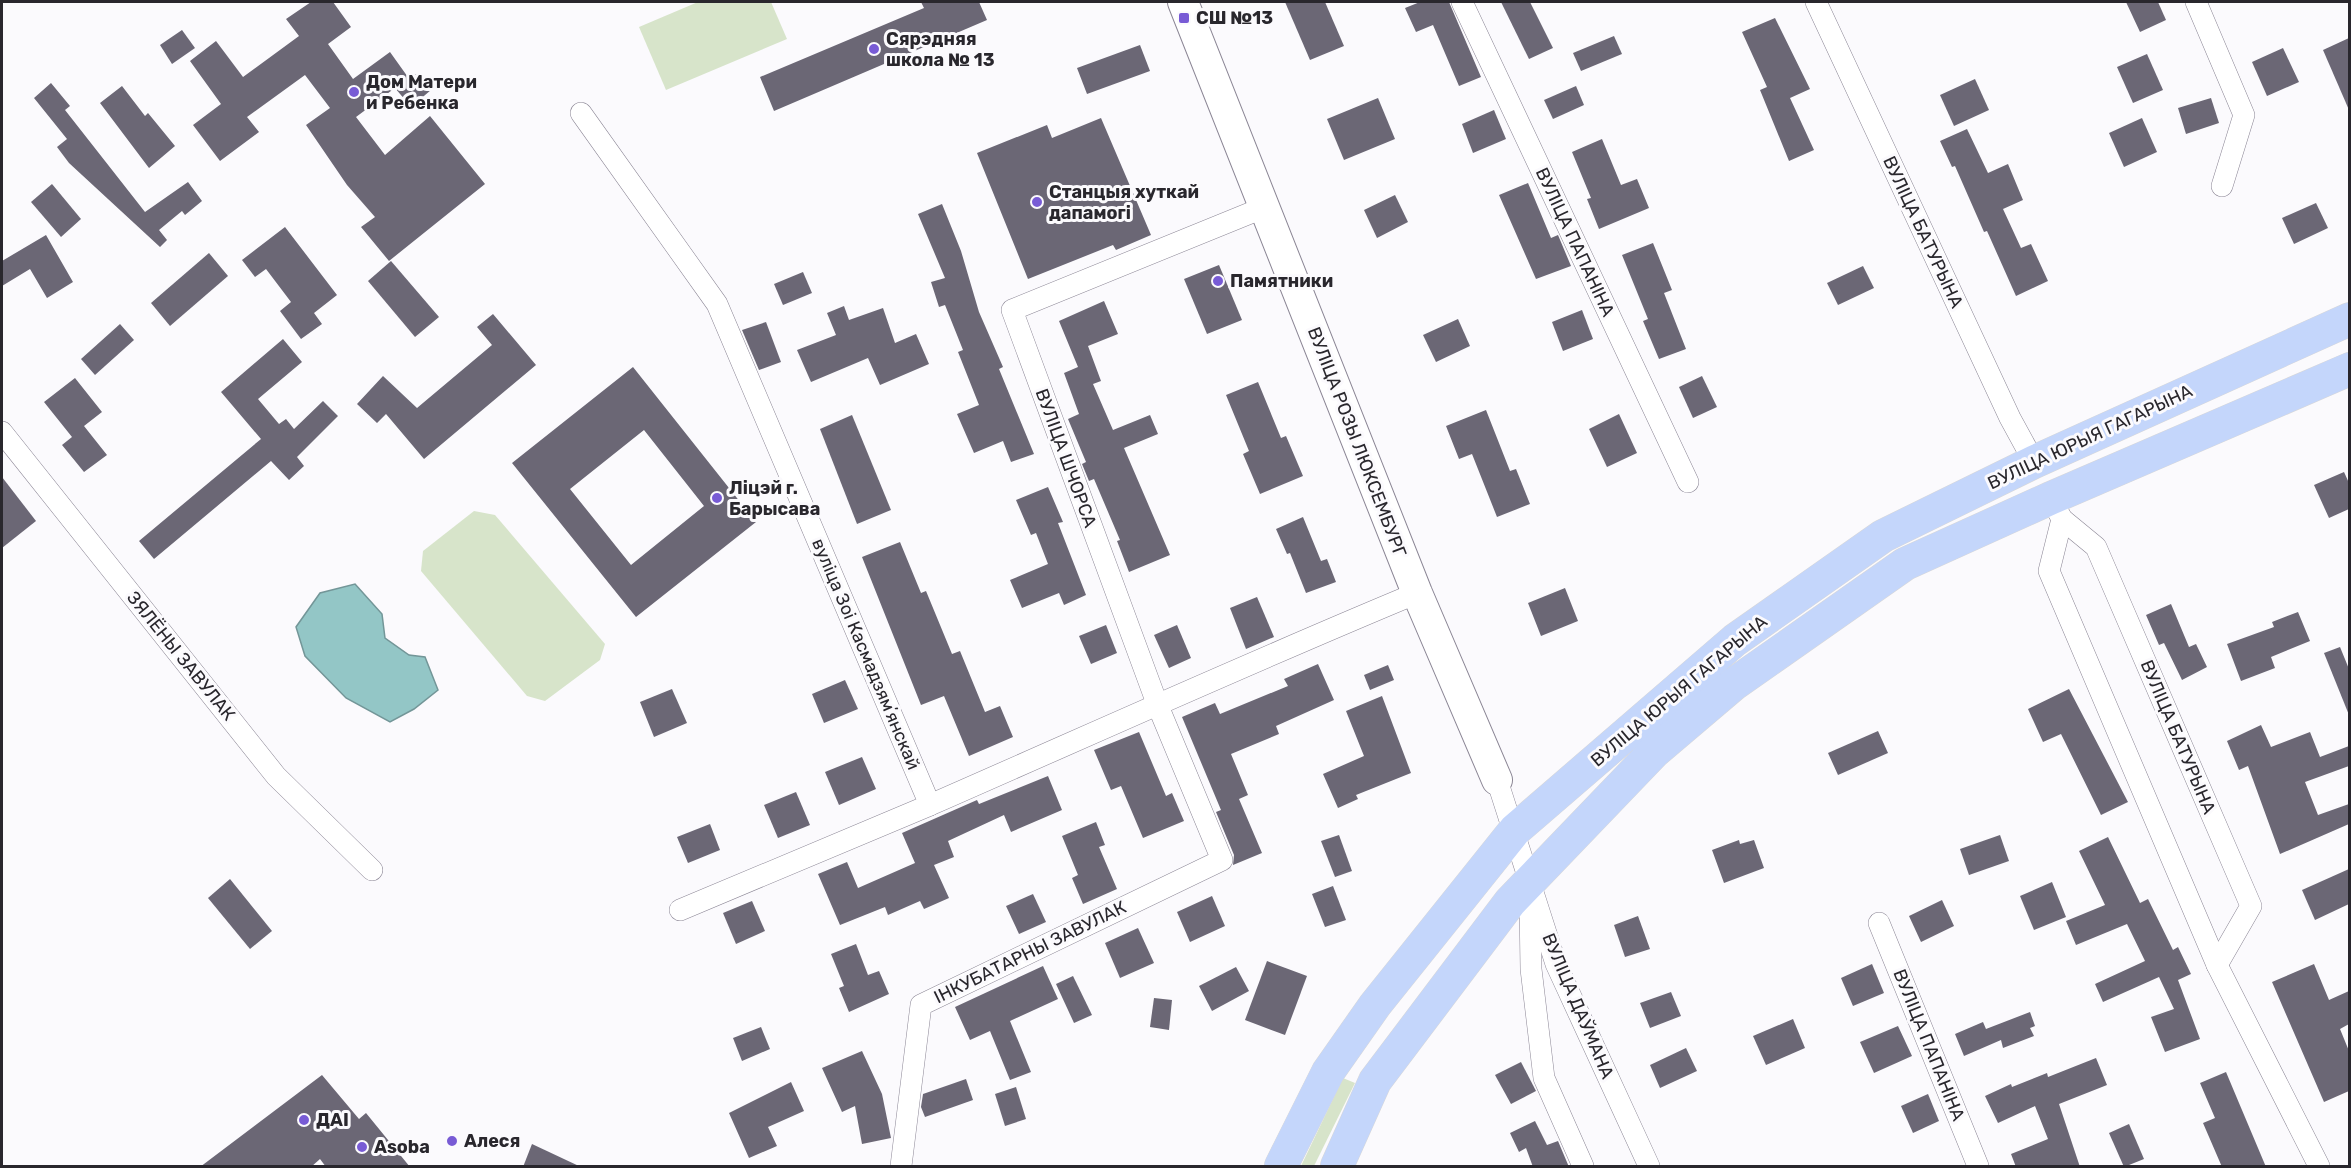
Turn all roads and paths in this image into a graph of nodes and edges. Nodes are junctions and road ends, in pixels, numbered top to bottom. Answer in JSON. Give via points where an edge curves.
{"nodes":[{"id":1,"x":1184,"y":2,"type":"edge"},
{"id":2,"x":1462,"y":2,"type":"edge"},
{"id":3,"x":1816,"y":2,"type":"edge"},
{"id":4,"x":2196,"y":2,"type":"edge"},
{"id":5,"x":581,"y":113,"type":"dead end"},
{"id":6,"x":2222,"y":186,"type":"dead end"},
{"id":7,"x":1265,"y":207,"type":"junction"},
{"id":8,"x":2349,"y":319,"type":"edge"},
{"id":9,"x":2349,"y":369,"type":"edge"},
{"id":10,"x":2,"y":432,"type":"edge"},
{"id":11,"x":2034,"y":462,"type":"junction"},
{"id":12,"x":1688,"y":482,"type":"dead end"},
{"id":13,"x":2056,"y":508,"type":"junction"},
{"id":14,"x":1417,"y":592,"type":"junction"},
{"id":15,"x":1158,"y":706,"type":"junction"},
{"id":16,"x":1497,"y":780,"type":"joint"},
{"id":17,"x":930,"y":805,"type":"junction"},
{"id":18,"x":1515,"y":830,"type":"junction"},
{"id":19,"x":1222,"y":860,"type":"joint"},
{"id":20,"x":372,"y":870,"type":"dead end"},
{"id":21,"x":1530,"y":882,"type":"junction"},
{"id":22,"x":680,"y":910,"type":"dead end"},
{"id":23,"x":1879,"y":923,"type":"dead end"},
{"id":24,"x":2217,"y":965,"type":"junction"},
{"id":25,"x":901,"y":1167,"type":"edge"},
{"id":26,"x":1281,"y":1167,"type":"edge"},
{"id":27,"x":1337,"y":1167,"type":"edge"},
{"id":28,"x":1583,"y":1167,"type":"edge"},
{"id":29,"x":1649,"y":1167,"type":"edge"},
{"id":30,"x":1978,"y":1167,"type":"edge"},
{"id":31,"x":2319,"y":1167,"type":"edge"}],
"edges":[{"from":1,"to":7,"type":"street","name":"ВУЛІЦА РОЗЫ ЛЮКСЕМБУРГ"},
{"from":2,"to":12,"type":"street","name":"ВУЛІЦА ПАПАНІНА"},
{"from":3,"to":11,"type":"street","name":"ВУЛІЦА БАТУРЫНА"},
{"from":4,"to":6,"type":"street","via":[[2244,115]]},
{"from":5,"to":17,"type":"street","name":"вуліца Зоі Касмадзямʼянскай","via":[[717,304]]},
{"from":7,"to":14,"type":"street","name":"ВУЛІЦА РОЗЫ ЛЮКСЕМБУРГ"},
{"from":7,"to":15,"type":"street","name":"ВУЛІЦА ШЧОРСА","via":[[1012,310]]},
{"from":8,"to":11,"type":"main road","name":"ВУЛІЦА ЮРЫЯ ГАГАРЫНА"},
{"from":9,"to":13,"type":"main road","name":"ВУЛІЦА ЮРЫЯ ГАГАРЫНА"},
{"from":10,"to":20,"type":"street","name":"ЗЯЛЁНЫ ЗАВУЛАК","via":[[276,776]]},
{"from":11,"to":18,"type":"main road","name":"ВУЛІЦА ЮРЫЯ ГАГАРЫНА","via":[[1883,536],[1735,640]]},
{"from":13,"to":21,"type":"main road","name":"ВУЛІЦА ЮРЫЯ ГАГАРЫНА","via":[[1905,564],[1734,684],[1654,752]]},
{"from":13,"to":24,"type":"street","via":[[2049,571]]},
{"from":13,"to":24,"type":"street","name":"ВУЛІЦА БАТУРЫНА","via":[[2096,547],[2251,906]]},
{"from":14,"to":15,"type":"street"},
{"from":14,"to":16,"type":"street","name":"ВУЛІЦА РОЗЫ ЛЮКСЕМБУРГ"},
{"from":15,"to":17,"type":"street"},
{"from":15,"to":19,"type":"street","name":"ВУЛІЦА ШЧОРСА"},
{"from":16,"to":18,"type":"street","name":"ВУЛІЦА РОЗЫ ЛЮКСЕМБУРГ"},
{"from":17,"to":22,"type":"street"},
{"from":18,"to":21,"type":"street","name":"ВУЛІЦА РОЗЫ ЛЮКСЕМБУРГ"},
{"from":18,"to":26,"type":"main road","name":"ВУЛІЦА ЮРЫЯ ГАГАРЫНА","via":[[1375,1005],[1328,1072]]},
{"from":19,"to":25,"type":"street","name":"ІНКУБАТАРНЫ ЗАВУЛАК","via":[[921,1005]]},
{"from":21,"to":27,"type":"main road","name":"ВУЛІЦА ЮРЫЯ ГАГАРЫНА","via":[[1510,902],[1375,1081]]},
{"from":21,"to":28,"type":"street","name":"ВУЛІЦА ДАЎМАНА","via":[[1531,969],[1544,1078]]},
{"from":21,"to":29,"type":"street","name":"ВУЛІЦА ДАЎМАНА","via":[[1556,964]]},
{"from":23,"to":30,"type":"street","name":"ВУЛІЦА ПАПАНІНА"},
{"from":24,"to":31,"type":"street"}]}
